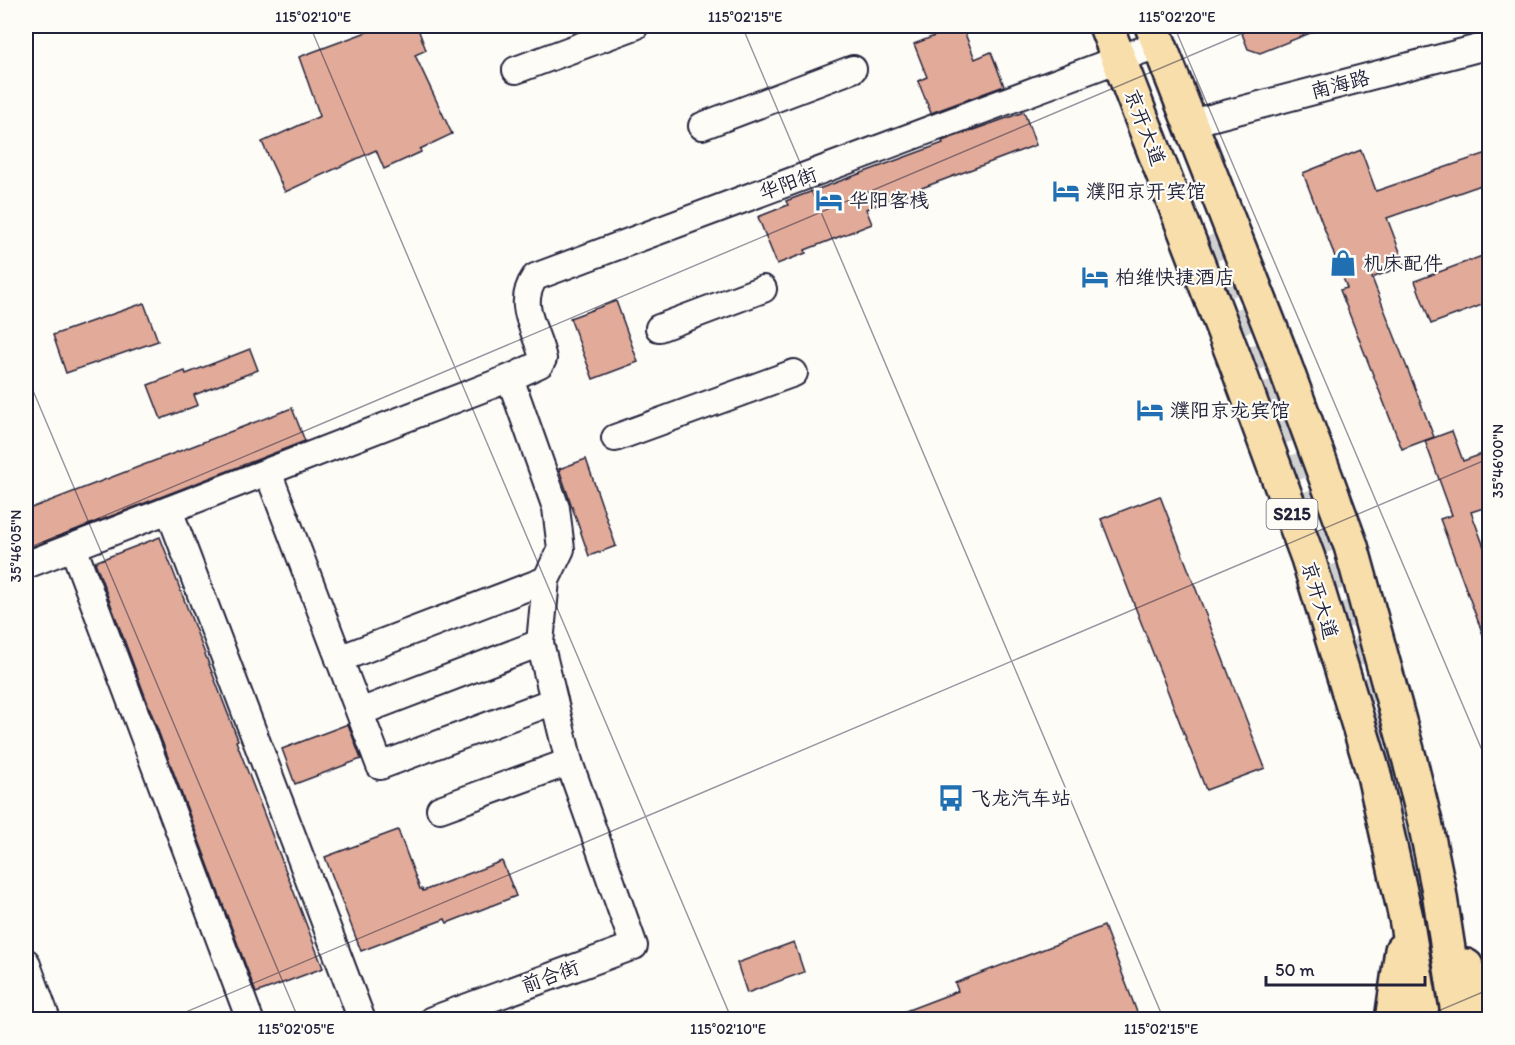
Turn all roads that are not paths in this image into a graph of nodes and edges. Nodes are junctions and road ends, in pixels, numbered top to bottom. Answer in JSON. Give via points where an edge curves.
{"nodes":[{"id":1,"x":635,"y":26,"type":"edge"},
{"id":2,"x":1106,"y":26,"type":"edge"},
{"id":3,"x":1156,"y":35,"type":"edge"},
{"id":4,"x":1490,"y":45,"type":"edge"},
{"id":5,"x":1119,"y":60,"type":"junction"},
{"id":6,"x":854,"y":69,"type":"dead end"},
{"id":7,"x":516,"y":70,"type":"dead end"},
{"id":8,"x":1191,"y":123,"type":"junction"},
{"id":9,"x":702,"y":126,"type":"dead end"},
{"id":10,"x":763,"y":289,"type":"dead end"},
{"id":11,"x":658,"y":328,"type":"dead end"},
{"id":12,"x":794,"y":373,"type":"dead end"},
{"id":13,"x":510,"y":378,"type":"junction"},
{"id":14,"x":615,"y":438,"type":"dead end"},
{"id":15,"x":268,"y":472,"type":"junction"},
{"id":16,"x":169,"y":510,"type":"junction"},
{"id":17,"x":73,"y":547,"type":"junction"},
{"id":18,"x":26,"y":565,"type":"edge"},
{"id":19,"x":546,"y":580,"type":"junction"},
{"id":20,"x":540,"y":643,"type":"junction"},
{"id":21,"x":339,"y":659,"type":"junction"},
{"id":22,"x":554,"y":701,"type":"junction"},
{"id":23,"x":360,"y":712,"type":"junction"},
{"id":24,"x":568,"y":762,"type":"junction"},
{"id":25,"x":440,"y":809,"type":"dead end"},
{"id":26,"x":1439,"y":891,"type":"junction"},
{"id":27,"x":1406,"y":918,"type":"junction"},
{"id":28,"x":26,"y":962,"type":"edge"},
{"id":29,"x":47,"y":1020,"type":"edge"},
{"id":30,"x":250,"y":1020,"type":"edge"},
{"id":31,"x":362,"y":1020,"type":"edge"},
{"id":32,"x":432,"y":1020,"type":"edge"},
{"id":33,"x":1392,"y":1020,"type":"edge"},
{"id":34,"x":1423,"y":1020,"type":"edge"},
{"id":35,"x":1459,"y":1020,"type":"edge"},
{"id":36,"x":1488,"y":1020,"type":"edge"}],
"edges":[{"from":1,"to":7,"type":"street"},
{"from":2,"to":5,"type":"main road","name":"京开大道","number":"S215"},
{"from":3,"to":5,"type":"street","name":"华阳街"},
{"from":3,"to":8,"type":"main road","number":"S215"},
{"from":4,"to":8,"type":"street","name":"南海路"},
{"from":5,"to":13,"type":"street","name":"华阳街","via":[[535,277],[526,302],[543,359]]},
{"from":5,"to":27,"type":"main road","name":"京开大道","number":"S215","via":[[1308,558],[1374,775]]},
{"from":6,"to":9,"type":"street"},
{"from":8,"to":26,"type":"main road","number":"S215","via":[[1351,546],[1410,761]]},
{"from":10,"to":11,"type":"street"},
{"from":12,"to":14,"type":"street"},
{"from":13,"to":15,"type":"street"},
{"from":13,"to":19,"type":"street","via":[[556,508],[561,549]]},
{"from":15,"to":16,"type":"street"},
{"from":15,"to":21,"type":"street"},
{"from":16,"to":17,"type":"street"},
{"from":16,"to":31,"type":"street"},
{"from":17,"to":18,"type":"street"},
{"from":17,"to":30,"type":"street"},
{"from":19,"to":20,"type":"street"},
{"from":19,"to":21,"type":"street"},
{"from":20,"to":22,"type":"street"},
{"from":20,"to":23,"type":"street"},
{"from":21,"to":23,"type":"street"},
{"from":22,"to":23,"type":"street","via":[[380,766]]},
{"from":22,"to":24,"type":"street"},
{"from":24,"to":25,"type":"street"},
{"from":24,"to":32,"type":"street","name":"前合街","via":[[634,946]]},
{"from":26,"to":35,"type":"main road","number":"S215"},
{"from":26,"to":36,"type":"main road"},
{"from":27,"to":33,"type":"main road"},
{"from":27,"to":34,"type":"main road","name":"京开大道","number":"S215"},
{"from":28,"to":29,"type":"street"}]}
